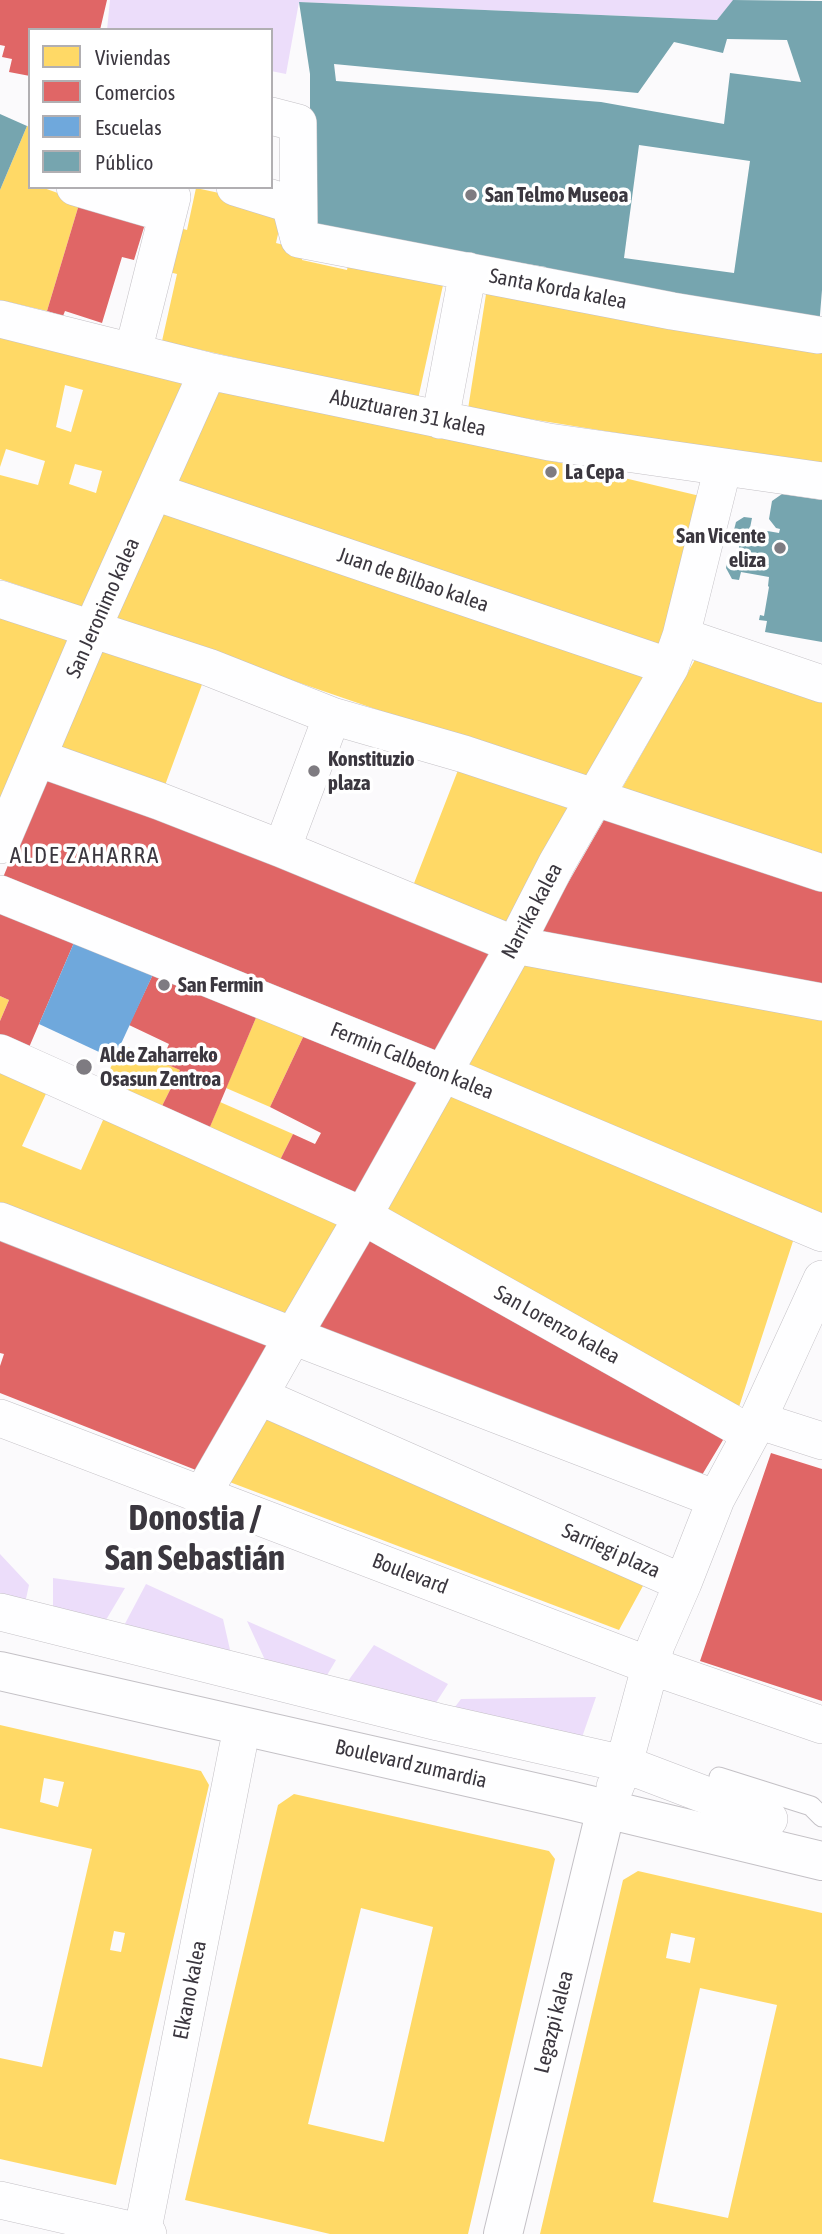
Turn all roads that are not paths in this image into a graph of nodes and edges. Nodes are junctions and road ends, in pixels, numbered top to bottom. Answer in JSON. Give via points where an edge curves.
{"nodes":[{"id":1,"x":273,"y":117,"type":"edge"},
{"id":2,"x":82,"y":189,"type":"edge"},
{"id":3,"x":218,"y":189,"type":"edge"},
{"id":4,"x":241,"y":189,"type":"edge"},
{"id":5,"x":165,"y":190,"type":"edge"},
{"id":6,"x":299,"y":239,"type":"junction"},
{"id":7,"x":468,"y":271,"type":"junction"},
{"id":8,"x":0,"y":319,"type":"edge"},
{"id":9,"x":818,"y":335,"type":"dead end"},
{"id":10,"x":133,"y":352,"type":"junction"},
{"id":11,"x":208,"y":371,"type":"junction"},
{"id":12,"x":440,"y":420,"type":"junction"},
{"id":13,"x":723,"y":467,"type":"junction"},
{"id":14,"x":822,"y":481,"type":"edge"},
{"id":15,"x":155,"y":492,"type":"junction"},
{"id":16,"x":0,"y":599,"type":"edge"},
{"id":17,"x":92,"y":629,"type":"junction"},
{"id":18,"x":676,"y":652,"type":"junction"},
{"id":19,"x":822,"y":684,"type":"edge"},
{"id":20,"x":332,"y":716,"type":"junction"},
{"id":21,"x":38,"y":758,"type":"junction"},
{"id":22,"x":595,"y":799,"type":"junction"},
{"id":23,"x":0,"y":845,"type":"edge"},
{"id":24,"x":282,"y":849,"type":"junction"},
{"id":25,"x":822,"y":873,"type":"edge"},
{"id":26,"x":0,"y":894,"type":"edge"},
{"id":27,"x":515,"y":945,"type":"junction"},
{"id":28,"x":822,"y":1002,"type":"edge"},
{"id":29,"x":0,"y":1053,"type":"edge"},
{"id":30,"x":442,"y":1073,"type":"junction"},
{"id":31,"x":363,"y":1216,"type":"junction"},
{"id":32,"x":0,"y":1221,"type":"edge"},
{"id":33,"x":822,"y":1233,"type":"edge"},
{"id":34,"x":821,"y":1283,"type":"edge"},
{"id":35,"x":293,"y":1336,"type":"junction"},
{"id":36,"x":259,"y":1396,"type":"junction"},
{"id":37,"x":0,"y":1419,"type":"edge"},
{"id":38,"x":754,"y":1427,"type":"junction"},
{"id":39,"x":822,"y":1441,"type":"edge"},
{"id":40,"x":202,"y":1496,"type":"junction"},
{"id":41,"x":716,"y":1499,"type":"junction"},
{"id":42,"x":683,"y":1583,"type":"junction"},
{"id":43,"x":0,"y":1612,"type":"edge"},
{"id":44,"x":651,"y":1666,"type":"junction"},
{"id":45,"x":0,"y":1671,"type":"edge"},
{"id":46,"x":822,"y":1725,"type":"edge"},
{"id":47,"x":238,"y":1747,"type":"dead end"},
{"id":48,"x":624,"y":1765,"type":"junction"},
{"id":49,"x":719,"y":1777,"type":"dead end"},
{"id":50,"x":606,"y":1809,"type":"junction"},
{"id":51,"x":822,"y":1817,"type":"edge"},
{"id":52,"x":769,"y":1819,"type":"dead end"},
{"id":53,"x":822,"y":1861,"type":"edge"},
{"id":54,"x":0,"y":2200,"type":"edge"},
{"id":55,"x":144,"y":2234,"type":"edge"},
{"id":56,"x":503,"y":2234,"type":"edge"}],
"edges":[{"from":1,"to":6,"type":"street","via":[[298,123]]},
{"from":2,"to":5,"type":"street","via":[[164,213]]},
{"from":3,"to":6,"type":"street","via":[[284,208],[284,235]]},
{"from":4,"to":6,"type":"street","via":[[290,204]]},
{"from":5,"to":10,"type":"street","via":[[172,197]]},
{"from":6,"to":7,"type":"street","name":"Santa Korda kalea"},
{"from":7,"to":9,"type":"street","name":"Santa Korda kalea"},
{"from":7,"to":12,"type":"street"},
{"from":8,"to":10,"type":"street","name":"Abuztuaren 31 kalea"},
{"from":10,"to":11,"type":"street","name":"Abuztuaren 31 kalea"},
{"from":11,"to":12,"type":"street","name":"Abuztuaren 31 kalea"},
{"from":11,"to":15,"type":"street","name":"San Jeronimo kalea"},
{"from":12,"to":13,"type":"street","name":"Abuztuaren 31 kalea","via":[[549,442]]},
{"from":13,"to":14,"type":"street","name":"Abuztuaren 31 kalea"},
{"from":13,"to":18,"type":"street","name":"Narrika kalea"},
{"from":15,"to":17,"type":"street","name":"San Jeronimo kalea"},
{"from":15,"to":18,"type":"street","name":"Juan de Bilbao kalea"},
{"from":16,"to":17,"type":"street"},
{"from":17,"to":20,"type":"street","via":[[208,667]]},
{"from":17,"to":21,"type":"street","name":"San Jeronimo kalea"},
{"from":18,"to":19,"type":"street","name":"Juan de Bilbao kalea"},
{"from":18,"to":22,"type":"street","name":"Narrika kalea"},
{"from":20,"to":22,"type":"street"},
{"from":20,"to":24,"type":"street"},
{"from":21,"to":23,"type":"street","name":"San Jeronimo kalea"},
{"from":21,"to":24,"type":"street"},
{"from":22,"to":25,"type":"street"},
{"from":22,"to":27,"type":"street","name":"Narrika kalea"},
{"from":24,"to":27,"type":"street"},
{"from":26,"to":30,"type":"street","name":"Fermin Calbeton kalea"},
{"from":27,"to":28,"type":"street"},
{"from":27,"to":30,"type":"street","name":"Narrika kalea"},
{"from":29,"to":31,"type":"street","name":"San Lorenzo kalea"},
{"from":30,"to":31,"type":"street","name":"Narrika kalea"},
{"from":30,"to":33,"type":"street","name":"Fermin Calbeton kalea"},
{"from":31,"to":35,"type":"street","name":"Narrika kalea"},
{"from":31,"to":38,"type":"street","name":"San Lorenzo kalea"},
{"from":32,"to":35,"type":"street"},
{"from":34,"to":38,"type":"street","name":"Sarriegi plaza"},
{"from":35,"to":36,"type":"street"},
{"from":35,"to":41,"type":"street"},
{"from":36,"to":40,"type":"street"},
{"from":36,"to":42,"type":"street","name":"Sarriegi plaza"},
{"from":37,"to":40,"type":"street","name":"Boulevard"},
{"from":38,"to":39,"type":"street","name":"San Lorenzo kalea"},
{"from":38,"to":41,"type":"street","name":"Sarriegi plaza"},
{"from":40,"to":44,"type":"street","name":"Boulevard"},
{"from":41,"to":42,"type":"street","name":"Sarriegi plaza"},
{"from":42,"to":44,"type":"street"},
{"from":43,"to":48,"type":"street"},
{"from":44,"to":46,"type":"street","name":"Boulevard"},
{"from":44,"to":48,"type":"street"},
{"from":45,"to":50,"type":"main road","name":"Boulevard zumardia"},
{"from":47,"to":55,"type":"street","name":"Elkano kalea"},
{"from":48,"to":50,"type":"street"},
{"from":48,"to":52,"type":"street"},
{"from":49,"to":51,"type":"lane","via":[[811,1806]]},
{"from":50,"to":53,"type":"main road","name":"Boulevard zumardia"},
{"from":50,"to":56,"type":"main road","name":"Legazpi kalea"},
{"from":54,"to":55,"type":"street"}]}
